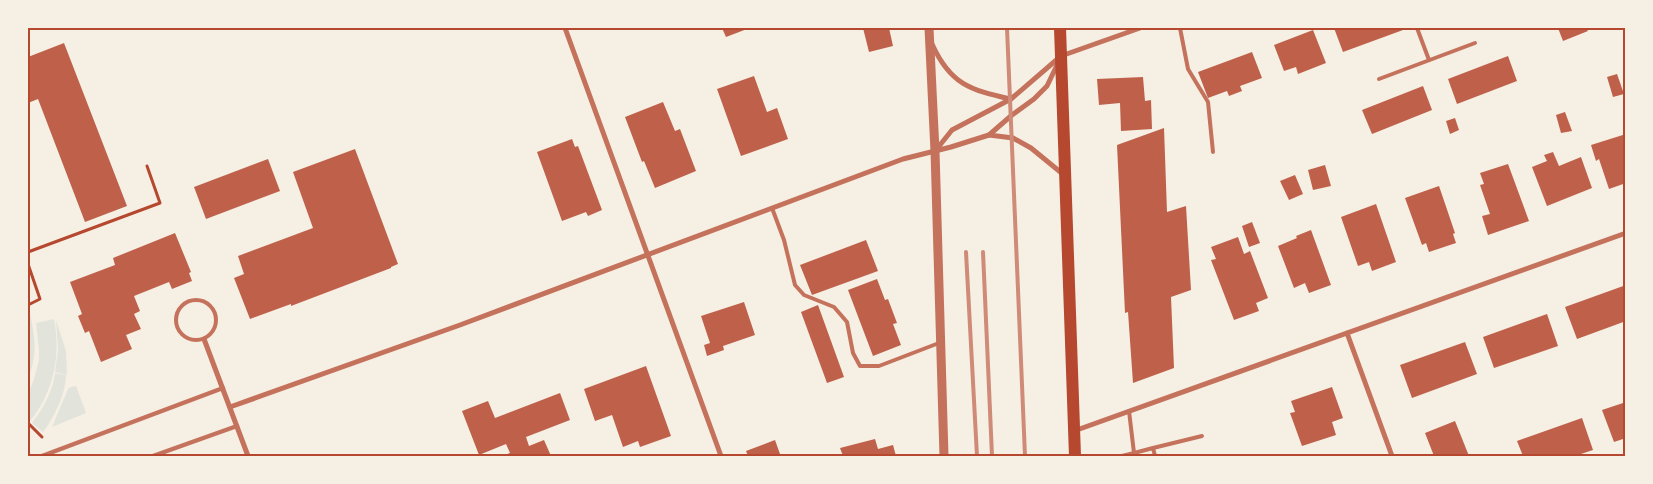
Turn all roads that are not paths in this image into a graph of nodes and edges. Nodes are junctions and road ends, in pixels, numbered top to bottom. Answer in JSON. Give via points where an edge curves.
{"nodes":[{"id":1,"x":565,"y":28,"type":"edge"},
{"id":2,"x":929,"y":28,"type":"edge"},
{"id":3,"x":1060,"y":28,"type":"edge"},
{"id":4,"x":1140,"y":28,"type":"edge"},
{"id":5,"x":1180,"y":28,"type":"edge"},
{"id":6,"x":1417,"y":28,"type":"edge"},
{"id":7,"x":930,"y":38,"type":"junction"},
{"id":8,"x":1475,"y":43,"type":"dead end"},
{"id":9,"x":1061,"y":56,"type":"junction"},
{"id":10,"x":1429,"y":60,"type":"junction"},
{"id":11,"x":1379,"y":79,"type":"dead end"},
{"id":12,"x":1010,"y":99,"type":"junction"},
{"id":13,"x":989,"y":135,"type":"junction"},
{"id":14,"x":935,"y":151,"type":"junction"},
{"id":15,"x":1213,"y":152,"type":"dead end"},
{"id":16,"x":1066,"y":176,"type":"junction"},
{"id":17,"x":772,"y":208,"type":"junction"},
{"id":18,"x":1626,"y":234,"type":"edge"},
{"id":19,"x":648,"y":254,"type":"junction"},
{"id":20,"x":1347,"y":333,"type":"junction"},
{"id":21,"x":204,"y":339,"type":"junction"},
{"id":22,"x":941,"y":342,"type":"junction"},
{"id":23,"x":223,"y":388,"type":"junction"},
{"id":24,"x":230,"y":407,"type":"junction"},
{"id":25,"x":1129,"y":411,"type":"junction"},
{"id":26,"x":237,"y":426,"type":"junction"},
{"id":27,"x":1074,"y":431,"type":"junction"},
{"id":28,"x":1202,"y":436,"type":"dead end"},
{"id":29,"x":1154,"y":448,"type":"junction"},
{"id":30,"x":1134,"y":453,"type":"junction"},
{"id":31,"x":42,"y":456,"type":"edge"},
{"id":32,"x":153,"y":456,"type":"edge"},
{"id":33,"x":248,"y":456,"type":"edge"},
{"id":34,"x":721,"y":456,"type":"edge"},
{"id":35,"x":944,"y":456,"type":"edge"},
{"id":36,"x":1075,"y":456,"type":"edge"},
{"id":37,"x":1122,"y":456,"type":"edge"},
{"id":38,"x":1155,"y":456,"type":"edge"},
{"id":39,"x":1392,"y":456,"type":"edge"}],
"edges":[{"from":1,"to":19,"type":"street"},
{"from":2,"to":7,"type":"street"},
{"from":3,"to":9,"type":"main road"},
{"from":4,"to":9,"type":"street"},
{"from":5,"to":15,"type":"lane","via":[[1188,69],[1208,102]]},
{"from":6,"to":10,"type":"lane"},
{"from":7,"to":12,"type":"street","via":[[939,60],[957,80],[984,93]]},
{"from":7,"to":14,"type":"street"},
{"from":8,"to":10,"type":"lane"},
{"from":9,"to":12,"type":"street"},
{"from":9,"to":13,"type":"street","via":[[1047,86]]},
{"from":9,"to":16,"type":"main road"},
{"from":10,"to":11,"type":"lane"},
{"from":12,"to":14,"type":"street","via":[[952,130]]},
{"from":13,"to":14,"type":"street"},
{"from":13,"to":16,"type":"street","via":[[1013,138]]},
{"from":14,"to":17,"type":"street","via":[[903,159]]},
{"from":14,"to":22,"type":"street"},
{"from":16,"to":27,"type":"main road"},
{"from":17,"to":19,"type":"street"},
{"from":17,"to":22,"type":"lane","via":[[795,285],[804,295],[834,307],[846,322],[853,353],[860,366],[879,366]]},
{"from":18,"to":20,"type":"street"},
{"from":19,"to":24,"type":"street"},
{"from":19,"to":34,"type":"street"},
{"from":20,"to":25,"type":"street"},
{"from":20,"to":39,"type":"street"},
{"from":21,"to":21,"type":"lane","via":[[192,341],[177,329],[178,310],[188,301],[209,304],[216,316],[215,329]]},
{"from":21,"to":23,"type":"street"},
{"from":22,"to":35,"type":"street"},
{"from":23,"to":24,"type":"street"},
{"from":23,"to":31,"type":"street"},
{"from":24,"to":26,"type":"street"},
{"from":25,"to":27,"type":"street"},
{"from":25,"to":30,"type":"lane"},
{"from":26,"to":32,"type":"street"},
{"from":26,"to":33,"type":"street"},
{"from":27,"to":36,"type":"main road"},
{"from":28,"to":29,"type":"lane"},
{"from":29,"to":30,"type":"lane"},
{"from":29,"to":38,"type":"lane"},
{"from":30,"to":37,"type":"lane"}]}
